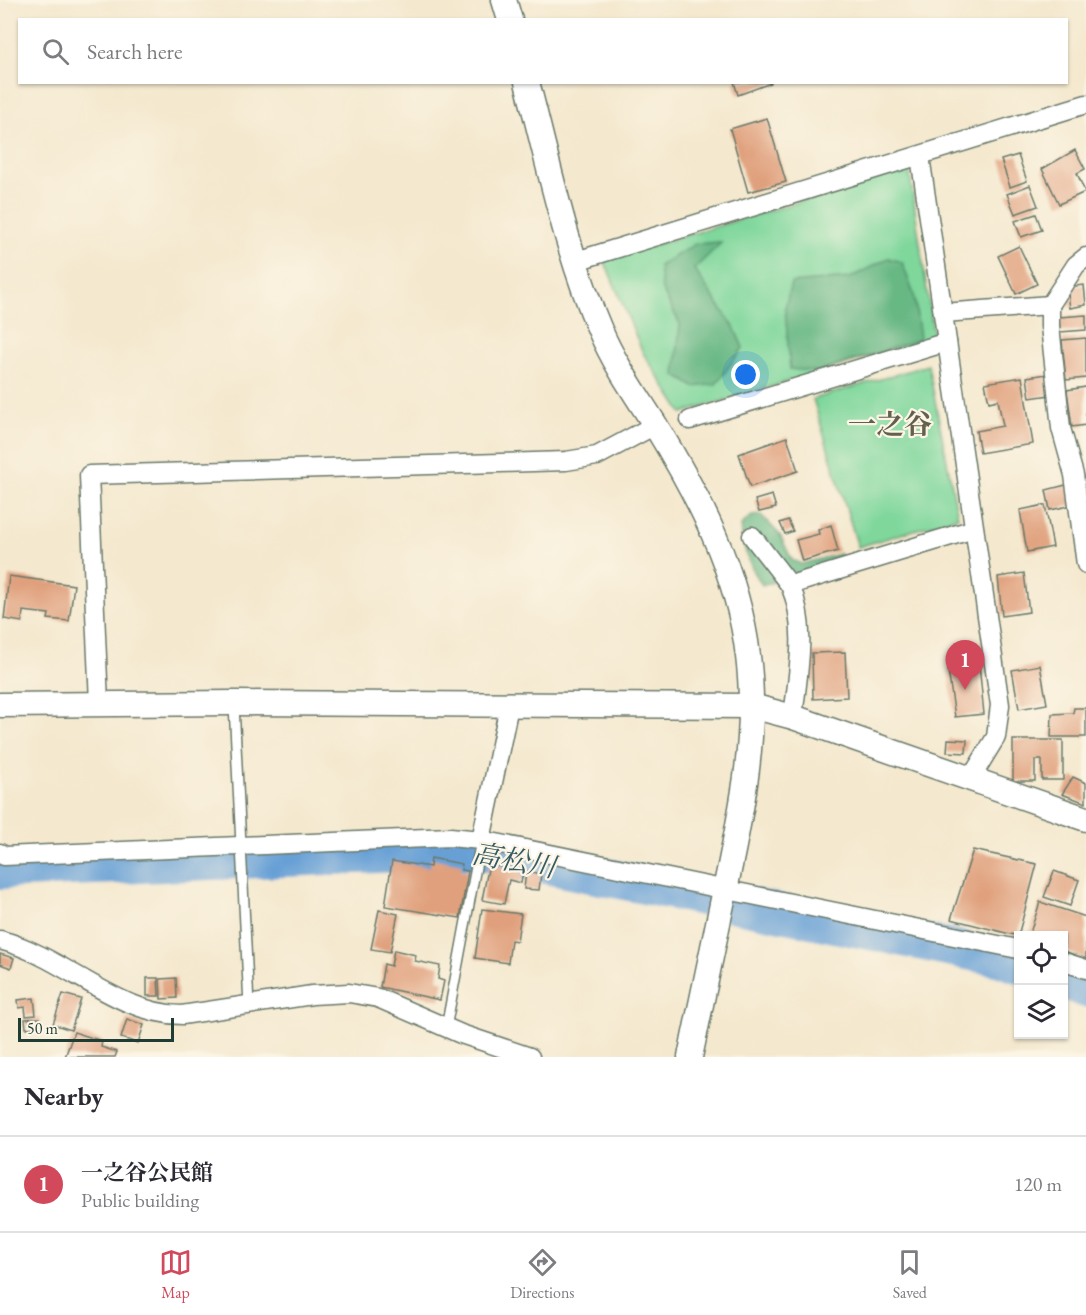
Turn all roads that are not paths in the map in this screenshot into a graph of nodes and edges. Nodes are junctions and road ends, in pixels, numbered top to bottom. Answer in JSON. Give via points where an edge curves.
{"nodes":[{"id":1,"x":504,"y":0,"type":"edge"},
{"id":2,"x":509,"y":18,"type":"edge"},
{"id":3,"x":528,"y":84,"type":"edge"},
{"id":4,"x":1086,"y":104,"type":"edge"},
{"id":5,"x":920,"y":156,"type":"junction"},
{"id":6,"x":1086,"y":257,"type":"edge"},
{"id":7,"x":576,"y":261,"type":"junction"},
{"id":8,"x":1050,"y":305,"type":"junction"},
{"id":9,"x":943,"y":313,"type":"junction"},
{"id":10,"x":947,"y":342,"type":"junction"},
{"id":11,"x":690,"y":420,"type":"dead end"},
{"id":12,"x":655,"y":425,"type":"junction"},
{"id":13,"x":974,"y":529,"type":"junction"},
{"id":14,"x":752,"y":536,"type":"dead end"},
{"id":15,"x":1086,"y":564,"type":"edge"},
{"id":16,"x":790,"y":585,"type":"junction"},
{"id":17,"x":99,"y":703,"type":"junction"},
{"id":18,"x":234,"y":703,"type":"junction"},
{"id":19,"x":0,"y":705,"type":"edge"},
{"id":20,"x":509,"y":706,"type":"junction"},
{"id":21,"x":752,"y":706,"type":"junction"},
{"id":22,"x":793,"y":717,"type":"junction"},
{"id":23,"x":971,"y":778,"type":"junction"},
{"id":24,"x":1086,"y":819,"type":"edge"},
{"id":25,"x":481,"y":840,"type":"junction"},
{"id":26,"x":242,"y":847,"type":"junction"},
{"id":27,"x":0,"y":854,"type":"edge"},
{"id":28,"x":723,"y":899,"type":"junction"},
{"id":29,"x":0,"y":939,"type":"edge"},
{"id":30,"x":1014,"y":948,"type":"edge"},
{"id":31,"x":1068,"y":963,"type":"edge"},
{"id":32,"x":1086,"y":969,"type":"edge"},
{"id":33,"x":249,"y":1005,"type":"junction"},
{"id":34,"x":446,"y":1028,"type":"junction"},
{"id":35,"x":530,"y":1057,"type":"edge"},
{"id":36,"x":690,"y":1057,"type":"edge"}],
"edges":[{"from":1,"to":2,"type":"street"},
{"from":3,"to":7,"type":"street"},
{"from":4,"to":5,"type":"street"},
{"from":5,"to":7,"type":"street"},
{"from":5,"to":9,"type":"street"},
{"from":6,"to":8,"type":"street","via":[[1076,265]]},
{"from":7,"to":12,"type":"street","via":[[600,329],[622,375]]},
{"from":8,"to":9,"type":"street"},
{"from":8,"to":15,"type":"street","via":[[1062,428],[1074,475]]},
{"from":9,"to":10,"type":"street"},
{"from":10,"to":11,"type":"street"},
{"from":10,"to":13,"type":"street"},
{"from":12,"to":17,"type":"street","via":[[597,456],[566,461],[89,475]]},
{"from":12,"to":21,"type":"street","via":[[718,541],[746,644]]},
{"from":13,"to":16,"type":"street"},
{"from":13,"to":23,"type":"street","via":[[1000,705],[996,737]]},
{"from":14,"to":16,"type":"street"},
{"from":16,"to":22,"type":"street","via":[[798,604],[801,644]]},
{"from":17,"to":18,"type":"street"},
{"from":17,"to":19,"type":"street"},
{"from":18,"to":20,"type":"street"},
{"from":18,"to":26,"type":"lane"},
{"from":20,"to":21,"type":"street"},
{"from":20,"to":25,"type":"street"},
{"from":21,"to":22,"type":"street"},
{"from":21,"to":28,"type":"street","via":[[749,760]]},
{"from":22,"to":23,"type":"street"},
{"from":23,"to":24,"type":"street"},
{"from":25,"to":26,"type":"street","via":[[450,837]]},
{"from":25,"to":28,"type":"street"},
{"from":25,"to":34,"type":"lane"},
{"from":26,"to":27,"type":"street"},
{"from":26,"to":33,"type":"lane"},
{"from":28,"to":30,"type":"street"},
{"from":28,"to":36,"type":"street"},
{"from":29,"to":33,"type":"street","via":[[31,950],[137,1008],[163,1015],[182,1016]]},
{"from":31,"to":32,"type":"street"},
{"from":33,"to":34,"type":"street","via":[[349,993],[378,998]]},
{"from":34,"to":35,"type":"street"}]}
